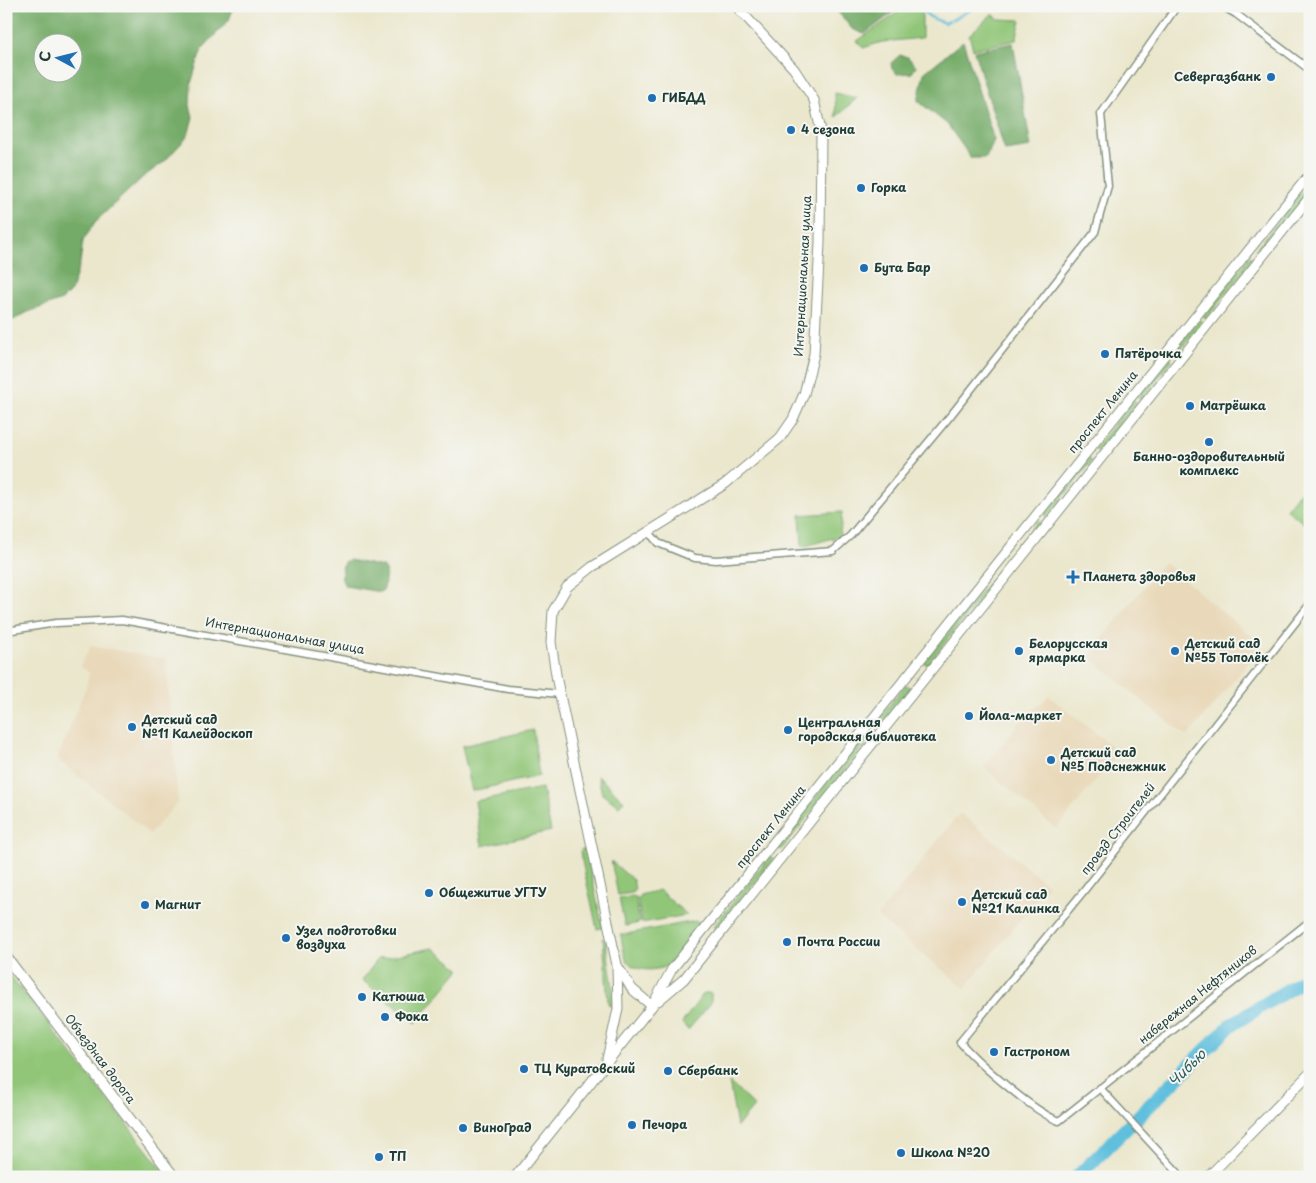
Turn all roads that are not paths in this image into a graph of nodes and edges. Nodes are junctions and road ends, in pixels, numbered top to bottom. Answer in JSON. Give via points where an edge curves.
{"nodes":[{"id":1,"x":1177,"y":6,"type":"edge"},
{"id":2,"x":1222,"y":6,"type":"edge"},
{"id":3,"x":742,"y":8,"type":"edge"},
{"id":4,"x":1310,"y":70,"type":"edge"},
{"id":5,"x":1310,"y":174,"type":"edge"},
{"id":6,"x":1310,"y":197,"type":"edge"},
{"id":7,"x":648,"y":532,"type":"junction"},
{"id":8,"x":1310,"y":604,"type":"edge"},
{"id":9,"x":6,"y":630,"type":"edge"},
{"id":10,"x":915,"y":666,"type":"junction"},
{"id":11,"x":926,"y":676,"type":"junction"},
{"id":12,"x":559,"y":694,"type":"junction"},
{"id":13,"x":1310,"y":921,"type":"edge"},
{"id":14,"x":6,"y":957,"type":"edge"},
{"id":15,"x":617,"y":965,"type":"junction"},
{"id":16,"x":652,"y":1006,"type":"junction"},
{"id":17,"x":606,"y":1064,"type":"junction"},
{"id":18,"x":1310,"y":1073,"type":"edge"},
{"id":19,"x":999,"y":1078,"type":"joint"},
{"id":20,"x":1100,"y":1088,"type":"junction"},
{"id":21,"x":174,"y":1177,"type":"edge"},
{"id":22,"x":515,"y":1177,"type":"edge"},
{"id":23,"x":1182,"y":1177,"type":"edge"},
{"id":24,"x":1208,"y":1177,"type":"edge"}],
"edges":[{"from":1,"to":7,"type":"street","via":[[1101,114],[1108,186],[1095,232],[851,535],[833,551],[716,560],[695,558],[658,542]]},
{"from":2,"to":4,"type":"street"},
{"from":3,"to":7,"type":"main road","name":"Интернациональная улица","via":[[794,69],[814,100],[821,131],[820,243],[814,354],[804,394],[780,438],[725,484]]},
{"from":5,"to":10,"type":"main road","name":"проспект Ленина"},
{"from":6,"to":11,"type":"main road","name":"проспект Ленина"},
{"from":7,"to":12,"type":"main road","name":"Интернациональная улица","via":[[592,567],[567,587],[553,611],[551,642]]},
{"from":8,"to":19,"type":"street","name":"проезд Строителей","via":[[960,1042]]},
{"from":9,"to":12,"type":"street","name":"Интернациональная улица","via":[[56,623],[122,620],[508,690]]},
{"from":10,"to":11,"type":"main road"},
{"from":10,"to":16,"type":"main road","name":"проспект Ленина","via":[[672,969]]},
{"from":11,"to":16,"type":"main road","name":"проспект Ленина","via":[[684,979]]},
{"from":12,"to":15,"type":"main road","name":"Интернациональная улица"},
{"from":13,"to":20,"type":"street","name":"набережная Нефтяников"},
{"from":14,"to":21,"type":"main road","name":"Объездная дорога"},
{"from":15,"to":16,"type":"main road","name":"Интернациональная улица","via":[[632,988]]},
{"from":15,"to":17,"type":"main road","name":"Интернациональная улица","via":[[618,1010]]},
{"from":16,"to":17,"type":"main road","name":"проспект Ленина"},
{"from":17,"to":22,"type":"main road","name":"проспект Ленина"},
{"from":18,"to":24,"type":"main road"},
{"from":19,"to":20,"type":"street","name":"набережная Нефтяников","via":[[1048,1117],[1059,1121]]},
{"from":20,"to":23,"type":"street"}]}
